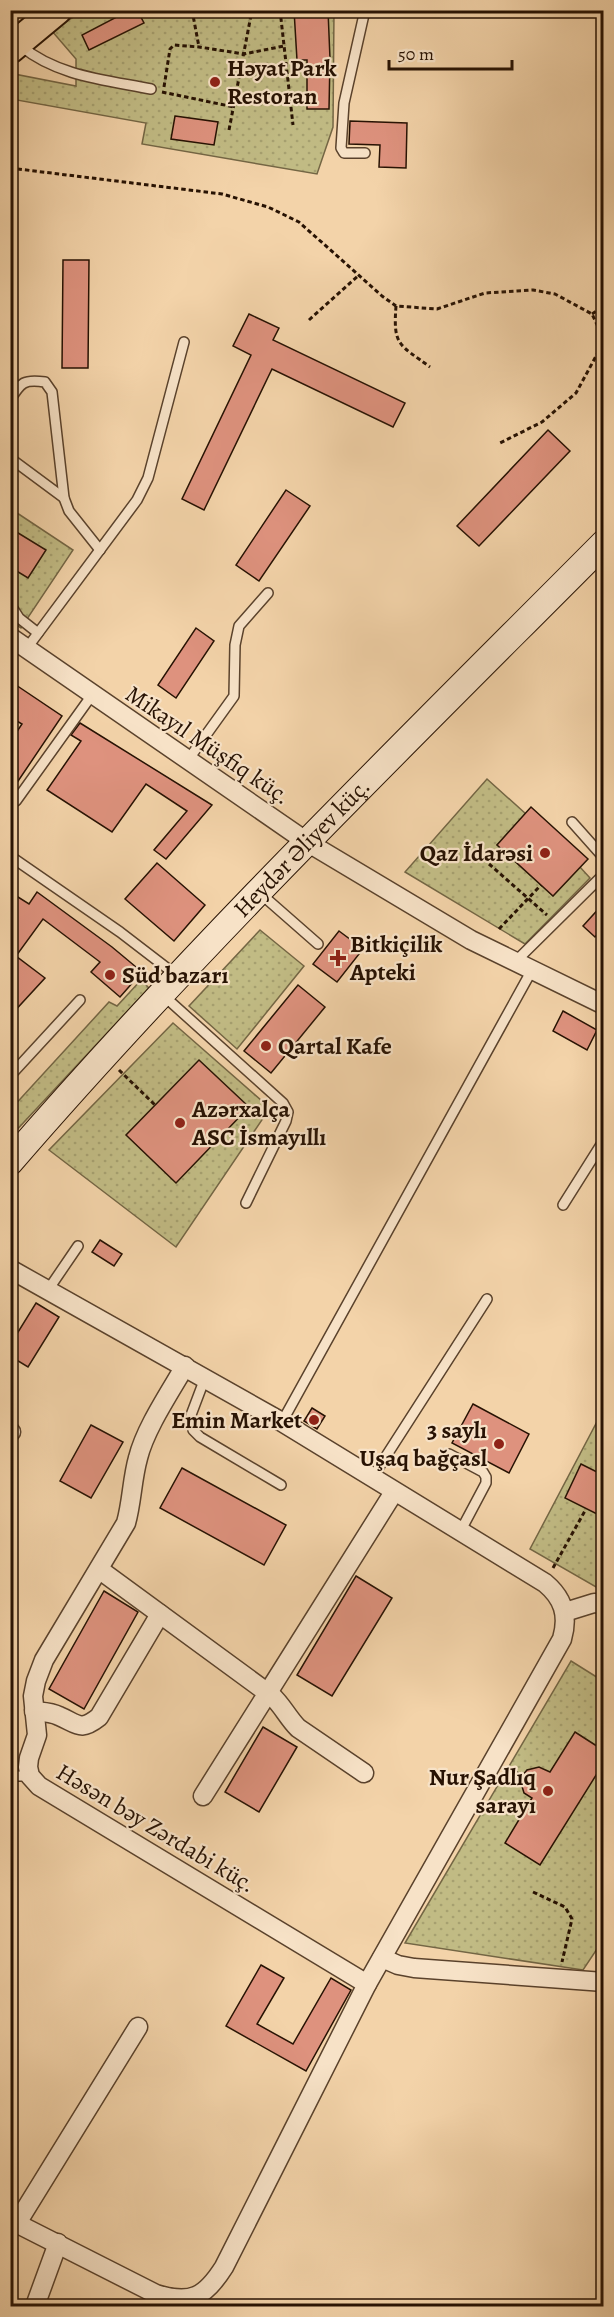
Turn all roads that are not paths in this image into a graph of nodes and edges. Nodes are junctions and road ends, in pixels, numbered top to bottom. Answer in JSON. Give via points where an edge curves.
{"nodes":[{"id":1,"x":57,"y":10,"type":"edge"},
{"id":2,"x":365,"y":10,"type":"edge"},
{"id":3,"x":14,"y":46,"type":"edge"},
{"id":4,"x":151,"y":90,"type":"road end"},
{"id":5,"x":365,"y":153,"type":"dead end"},
{"id":6,"x":184,"y":342,"type":"dead end"},
{"id":7,"x":10,"y":400,"type":"edge"},
{"id":8,"x":10,"y":458,"type":"edge"},
{"id":9,"x":64,"y":498,"type":"junction"},
{"id":10,"x":603,"y":543,"type":"edge"},
{"id":11,"x":100,"y":550,"type":"junction"},
{"id":12,"x":268,"y":593,"type":"dead end"},
{"id":13,"x":10,"y":604,"type":"edge"},
{"id":14,"x":38,"y":633,"type":"junction"},
{"id":15,"x":10,"y":637,"type":"edge"},
{"id":16,"x":27,"y":648,"type":"junction"},
{"id":17,"x":92,"y":694,"type":"junction"},
{"id":18,"x":189,"y":760,"type":"junction"},
{"id":19,"x":16,"y":801,"type":"dead end"},
{"id":20,"x":572,"y":822,"type":"dead end"},
{"id":21,"x":307,"y":842,"type":"junction"},
{"id":22,"x":10,"y":856,"type":"edge"},
{"id":23,"x":603,"y":858,"type":"edge"},
{"id":24,"x":603,"y":872,"type":"edge"},
{"id":25,"x":259,"y":892,"type":"junction"},
{"id":26,"x":318,"y":944,"type":"dead end"},
{"id":27,"x":515,"y":963,"type":"junction"},
{"id":28,"x":532,"y":970,"type":"junction"},
{"id":29,"x":170,"y":986,"type":"junction"},
{"id":30,"x":80,"y":1000,"type":"dead end"},
{"id":31,"x":603,"y":1005,"type":"edge"},
{"id":32,"x":10,"y":1076,"type":"edge"},
{"id":33,"x":603,"y":1140,"type":"edge"},
{"id":34,"x":10,"y":1162,"type":"edge"},
{"id":35,"x":246,"y":1203,"type":"dead end"},
{"id":36,"x":563,"y":1205,"type":"dead end"},
{"id":37,"x":78,"y":1246,"type":"dead end"},
{"id":38,"x":10,"y":1269,"type":"edge"},
{"id":39,"x":48,"y":1290,"type":"junction"},
{"id":40,"x":487,"y":1299,"type":"dead end"},
{"id":41,"x":185,"y":1366,"type":"junction"},
{"id":42,"x":206,"y":1378,"type":"junction"},
{"id":43,"x":282,"y":1422,"type":"junction"},
{"id":44,"x":449,"y":1454,"type":"dead end"},
{"id":45,"x":372,"y":1478,"type":"junction"},
{"id":46,"x":281,"y":1485,"type":"dead end"},
{"id":47,"x":394,"y":1492,"type":"junction"},
{"id":48,"x":460,"y":1532,"type":"junction"},
{"id":49,"x":100,"y":1570,"type":"junction"},
{"id":50,"x":603,"y":1604,"type":"edge"},
{"id":51,"x":565,"y":1612,"type":"junction"},
{"id":52,"x":160,"y":1614,"type":"junction"},
{"id":53,"x":267,"y":1692,"type":"junction"},
{"id":54,"x":34,"y":1711,"type":"junction"},
{"id":55,"x":364,"y":1773,"type":"dead end"},
{"id":56,"x":10,"y":1776,"type":"edge"},
{"id":57,"x":30,"y":1776,"type":"junction"},
{"id":58,"x":203,"y":1796,"type":"dead end"},
{"id":59,"x":382,"y":1958,"type":"junction"},
{"id":60,"x":603,"y":1982,"type":"edge"},
{"id":61,"x":367,"y":1984,"type":"junction"},
{"id":62,"x":138,"y":2027,"type":"dead end"},
{"id":63,"x":14,"y":2222,"type":"edge"},
{"id":64,"x":58,"y":2243,"type":"junction"},
{"id":65,"x":196,"y":2302,"type":"edge"},
{"id":66,"x":35,"y":2307,"type":"edge"}],
"edges":[{"from":1,"to":3,"type":"main road"},
{"from":2,"to":5,"type":"lane","via":[[344,103],[341,148],[344,153]]},
{"from":3,"to":4,"type":"lane","via":[[67,72]]},
{"from":6,"to":11,"type":"lane","via":[[148,478],[137,500]]},
{"from":7,"to":9,"type":"lane","via":[[19,386],[29,380],[45,382],[52,392]]},
{"from":8,"to":9,"type":"lane"},
{"from":9,"to":11,"type":"lane","via":[[69,511]]},
{"from":10,"to":21,"type":"main road","name":"Heydər Əliyev küç."},
{"from":11,"to":14,"type":"lane"},
{"from":12,"to":18,"type":"lane","via":[[239,626],[234,696]]},
{"from":13,"to":14,"type":"lane","via":[[19,618]]},
{"from":14,"to":16,"type":"lane"},
{"from":15,"to":16,"type":"street","name":"Mikayıl Müşfiq küç."},
{"from":16,"to":17,"type":"street","name":"Mikayıl Müşfiq küç."},
{"from":17,"to":18,"type":"street","name":"Mikayıl Müşfiq küç."},
{"from":17,"to":19,"type":"lane"},
{"from":18,"to":21,"type":"street","name":"Mikayıl Müşfiq küç."},
{"from":20,"to":23,"type":"lane"},
{"from":21,"to":25,"type":"main road","name":"Heydər Əliyev küç."},
{"from":21,"to":27,"type":"street","name":"Mikayıl Müşfiq küç."},
{"from":22,"to":29,"type":"lane","via":[[120,932]]},
{"from":24,"to":27,"type":"lane"},
{"from":25,"to":26,"type":"lane"},
{"from":25,"to":29,"type":"main road","name":"Heydər Əliyev küç."},
{"from":27,"to":28,"type":"street","name":"Mikayıl Müşfiq küç."},
{"from":28,"to":31,"type":"street","name":"Mikayıl Müşfiq küç."},
{"from":28,"to":43,"type":"lane"},
{"from":29,"to":34,"type":"main road","name":"Heydər Əliyev küç."},
{"from":29,"to":35,"type":"lane","via":[[288,1112]]},
{"from":30,"to":32,"type":"lane"},
{"from":33,"to":36,"type":"lane"},
{"from":37,"to":39,"type":"lane"},
{"from":38,"to":39,"type":"street"},
{"from":39,"to":41,"type":"street"},
{"from":40,"to":45,"type":"lane"},
{"from":41,"to":42,"type":"street"},
{"from":41,"to":49,"type":"street","name":"Həsən bəy Zərdabi küç.","via":[[138,1457],[126,1523]]},
{"from":42,"to":43,"type":"street"},
{"from":42,"to":46,"type":"lane","via":[[191,1415],[193,1430]]},
{"from":43,"to":45,"type":"street"},
{"from":44,"to":48,"type":"lane","via":[[486,1477]]},
{"from":45,"to":47,"type":"street"},
{"from":47,"to":48,"type":"street"},
{"from":47,"to":53,"type":"street"},
{"from":48,"to":51,"type":"street","via":[[556,1592]]},
{"from":49,"to":52,"type":"street"},
{"from":49,"to":54,"type":"street","name":"Həsən bəy Zərdabi küç.","via":[[44,1660],[33,1696]]},
{"from":50,"to":51,"type":"street"},
{"from":51,"to":59,"type":"street","via":[[562,1639]]},
{"from":52,"to":53,"type":"street"},
{"from":52,"to":54,"type":"street","via":[[99,1717],[88,1725],[78,1726],[52,1713]]},
{"from":53,"to":55,"type":"street","via":[[298,1728]]},
{"from":53,"to":58,"type":"street"},
{"from":54,"to":57,"type":"street","name":"Həsən bəy Zərdabi küç.","via":[[37,1735],[29,1758]]},
{"from":56,"to":57,"type":"lane"},
{"from":57,"to":61,"type":"street","name":"Həsən bəy Zərdabi küç.","via":[[39,1786]]},
{"from":59,"to":60,"type":"street","via":[[414,1968]]},
{"from":59,"to":61,"type":"street"},
{"from":61,"to":65,"type":"street","via":[[224,2267]]},
{"from":62,"to":63,"type":"street"},
{"from":63,"to":64,"type":"street"},
{"from":64,"to":65,"type":"street","via":[[156,2294]]},
{"from":64,"to":66,"type":"street"}]}
